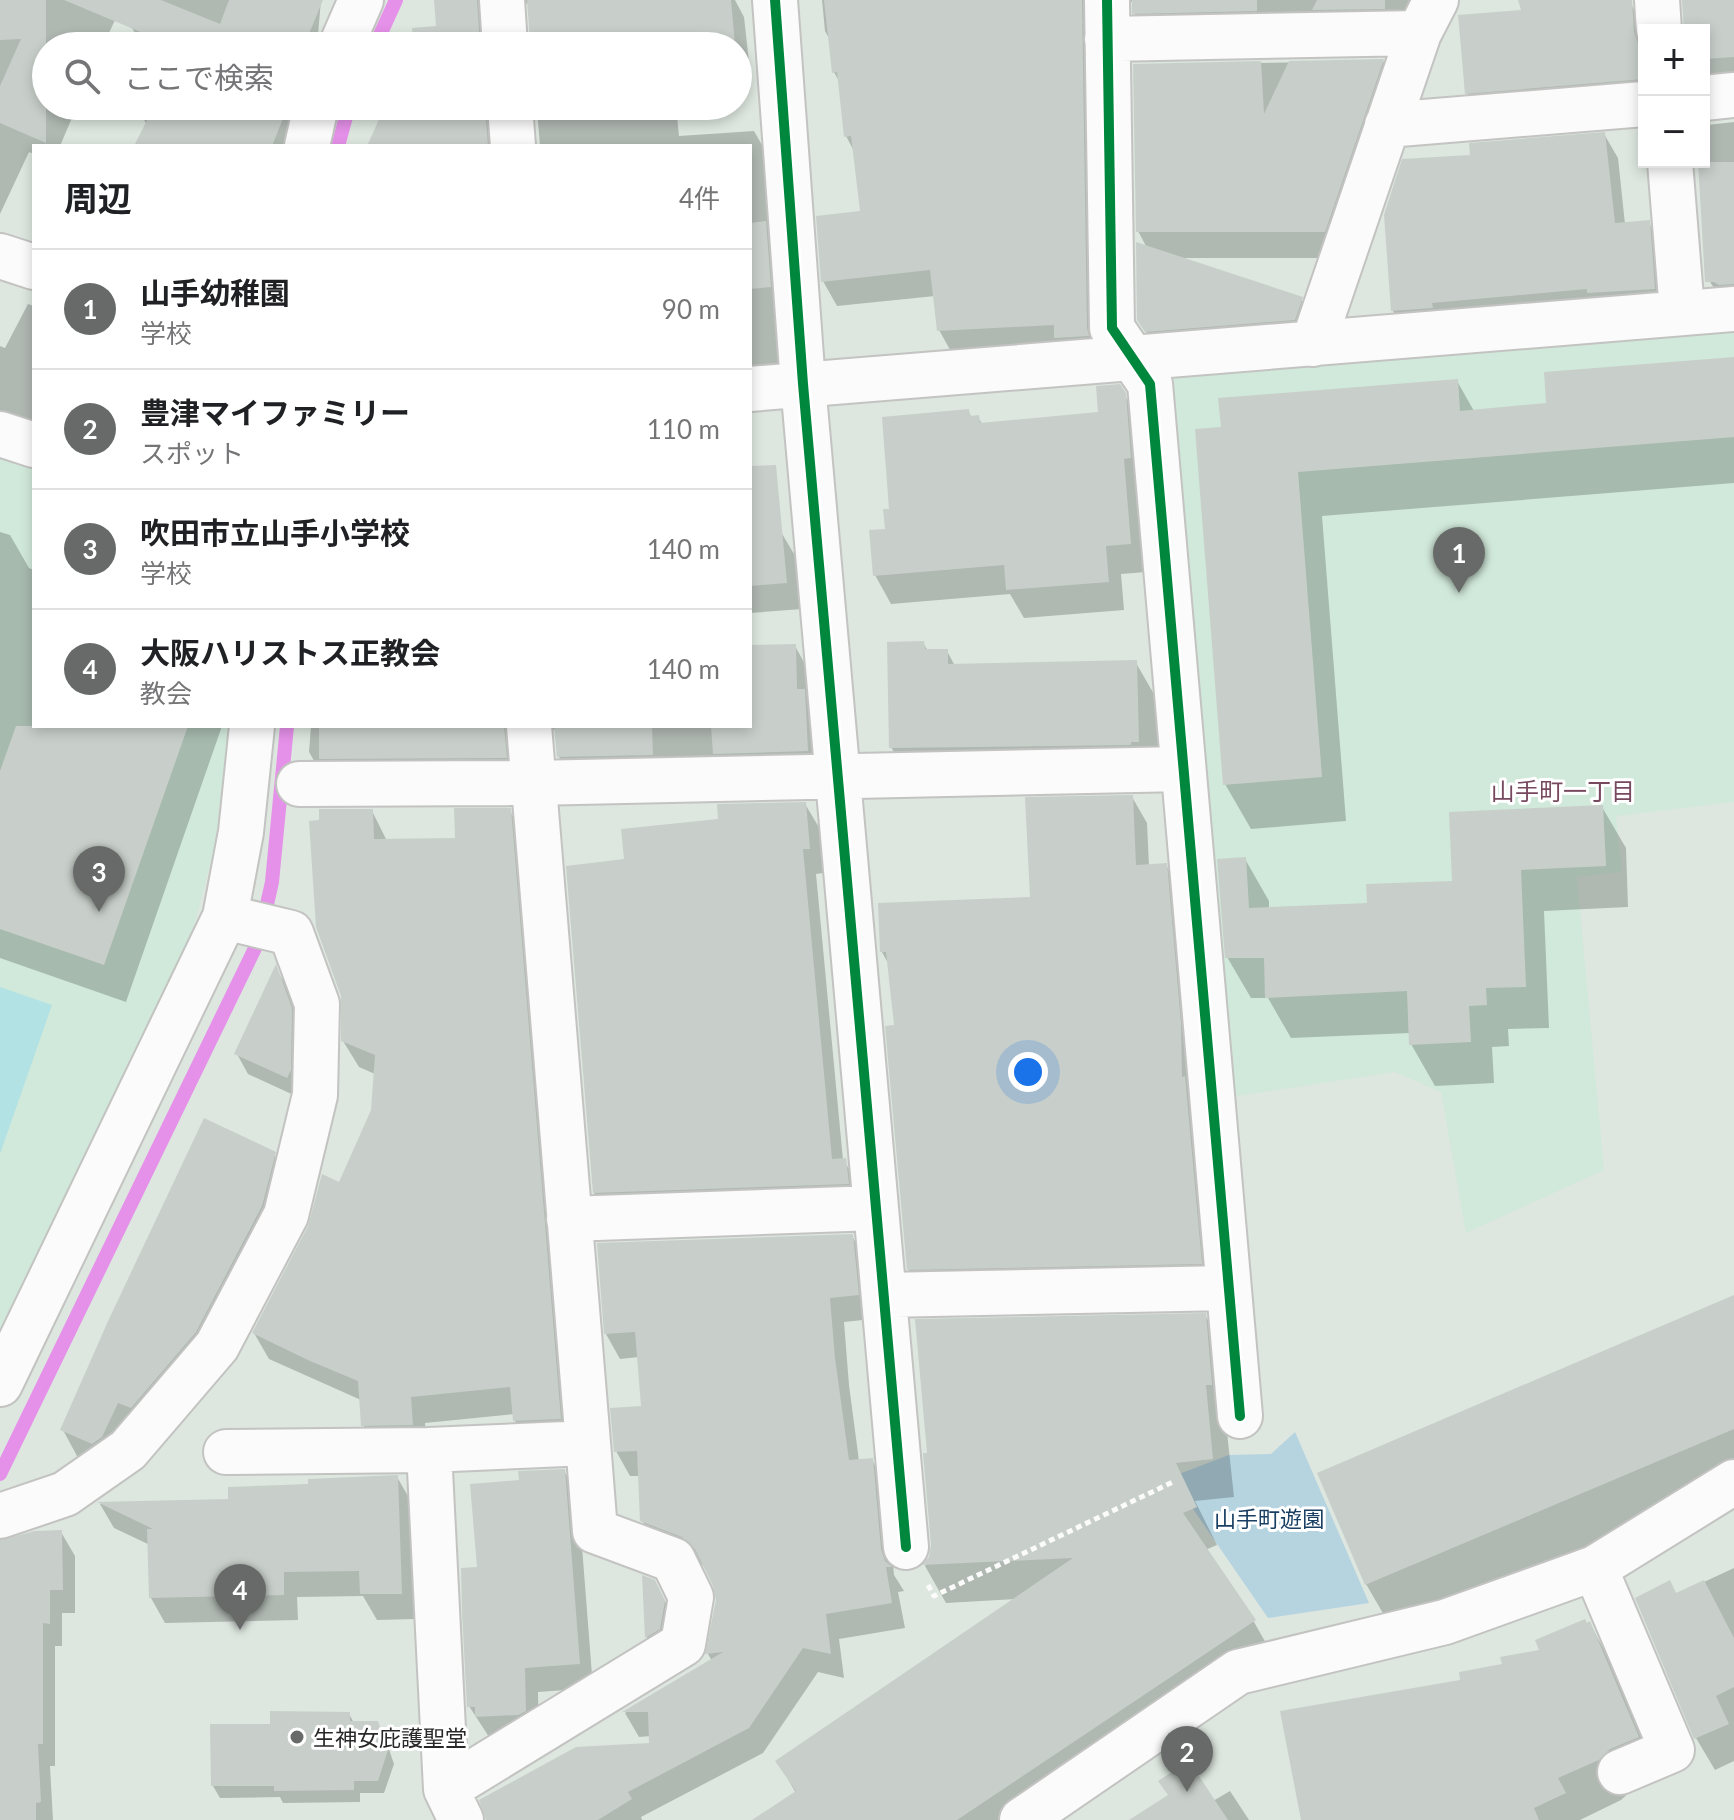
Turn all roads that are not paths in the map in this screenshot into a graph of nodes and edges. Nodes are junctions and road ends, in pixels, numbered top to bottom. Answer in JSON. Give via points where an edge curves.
{"nodes":[{"id":1,"x":361,"y":0,"type":"edge"},
{"id":2,"x":502,"y":0,"type":"edge"},
{"id":3,"x":775,"y":0,"type":"edge"},
{"id":4,"x":1657,"y":0,"type":"edge"},
{"id":5,"x":1428,"y":16,"type":"edge"},
{"id":6,"x":1107,"y":20,"type":"edge"},
{"id":7,"x":1659,"y":24,"type":"edge"},
{"id":8,"x":347,"y":32,"type":"edge"},
{"id":9,"x":504,"y":32,"type":"edge"},
{"id":10,"x":1734,"y":95,"type":"edge"},
{"id":11,"x":1710,"y":97,"type":"edge"},
{"id":12,"x":1638,"y":104,"type":"edge"},
{"id":13,"x":313,"y":120,"type":"edge"},
{"id":14,"x":511,"y":120,"type":"edge"},
{"id":15,"x":1387,"y":125,"type":"junction"},
{"id":16,"x":307,"y":144,"type":"edge"},
{"id":17,"x":513,"y":144,"type":"edge"},
{"id":18,"x":1670,"y":168,"type":"edge"},
{"id":19,"x":0,"y":256,"type":"edge"},
{"id":20,"x":32,"y":266,"type":"edge"},
{"id":21,"x":1734,"y":309,"type":"edge"},
{"id":22,"x":1682,"y":311,"type":"junction"},
{"id":23,"x":1313,"y":344,"type":"junction"},
{"id":24,"x":1130,"y":356,"type":"junction"},
{"id":25,"x":803,"y":384,"type":"junction"},
{"id":26,"x":752,"y":389,"type":"edge"},
{"id":27,"x":0,"y":434,"type":"edge"},
{"id":28,"x":32,"y":444,"type":"edge"},
{"id":29,"x":252,"y":728,"type":"edge"},
{"id":30,"x":529,"y":728,"type":"edge"},
{"id":31,"x":1183,"y":769,"type":"junction"},
{"id":32,"x":837,"y":777,"type":"junction"},
{"id":33,"x":532,"y":783,"type":"junction"},
{"id":34,"x":299,"y":784,"type":"dead end"},
{"id":35,"x":249,"y":923,"type":"junction"},
{"id":36,"x":876,"y":1208,"type":"junction"},
{"id":37,"x":569,"y":1219,"type":"junction"},
{"id":38,"x":1228,"y":1288,"type":"junction"},
{"id":39,"x":884,"y":1295,"type":"junction"},
{"id":40,"x":0,"y":1384,"type":"edge"},
{"id":41,"x":1240,"y":1416,"type":"dead end"},
{"id":42,"x":588,"y":1443,"type":"junction"},
{"id":43,"x":429,"y":1450,"type":"junction"},
{"id":44,"x":226,"y":1452,"type":"dead end"},
{"id":45,"x":1734,"y":1482,"type":"edge"},
{"id":46,"x":0,"y":1516,"type":"edge"},
{"id":47,"x":906,"y":1547,"type":"dead end"},
{"id":48,"x":1595,"y":1568,"type":"junction"},
{"id":49,"x":1620,"y":1772,"type":"dead end"},
{"id":50,"x":453,"y":1805,"type":"edge"},
{"id":51,"x":1022,"y":1820,"type":"edge"}],
"edges":[{"from":1,"to":8,"type":"street"},
{"from":2,"to":9,"type":"street"},
{"from":3,"to":25,"type":"street"},
{"from":4,"to":7,"type":"street"},
{"from":5,"to":6,"type":"street"},
{"from":5,"to":15,"type":"street"},
{"from":6,"to":24,"type":"street","via":[[1112,328]]},
{"from":10,"to":11,"type":"street"},
{"from":12,"to":15,"type":"street"},
{"from":13,"to":16,"type":"street"},
{"from":14,"to":17,"type":"street"},
{"from":15,"to":23,"type":"street"},
{"from":18,"to":22,"type":"street"},
{"from":19,"to":20,"type":"street"},
{"from":21,"to":22,"type":"street"},
{"from":22,"to":23,"type":"street"},
{"from":23,"to":24,"type":"street"},
{"from":24,"to":25,"type":"street"},
{"from":24,"to":31,"type":"street","via":[[1150,384]]},
{"from":25,"to":26,"type":"street"},
{"from":25,"to":32,"type":"street"},
{"from":27,"to":28,"type":"street"},
{"from":29,"to":35,"type":"street","via":[[241,832]]},
{"from":30,"to":33,"type":"street"},
{"from":31,"to":32,"type":"street"},
{"from":31,"to":38,"type":"street"},
{"from":32,"to":33,"type":"street"},
{"from":32,"to":36,"type":"street"},
{"from":33,"to":34,"type":"street"},
{"from":33,"to":37,"type":"street"},
{"from":35,"to":40,"type":"street"},
{"from":35,"to":46,"type":"street","via":[[291,933],[317,1004],[315,1095],[286,1215],[217,1346],[128,1450],[65,1494]]},
{"from":36,"to":37,"type":"street"},
{"from":36,"to":39,"type":"street"},
{"from":37,"to":42,"type":"street"},
{"from":38,"to":39,"type":"street"},
{"from":38,"to":41,"type":"street"},
{"from":39,"to":47,"type":"street"},
{"from":42,"to":43,"type":"street"},
{"from":42,"to":50,"type":"street","via":[[595,1531],[673,1560],[691,1597],[683,1644]]},
{"from":43,"to":44,"type":"street"},
{"from":43,"to":50,"type":"street"},
{"from":45,"to":48,"type":"street"},
{"from":48,"to":49,"type":"street","via":[[1672,1750]]},
{"from":48,"to":51,"type":"street","via":[[1445,1622],[1238,1672]]}]}
